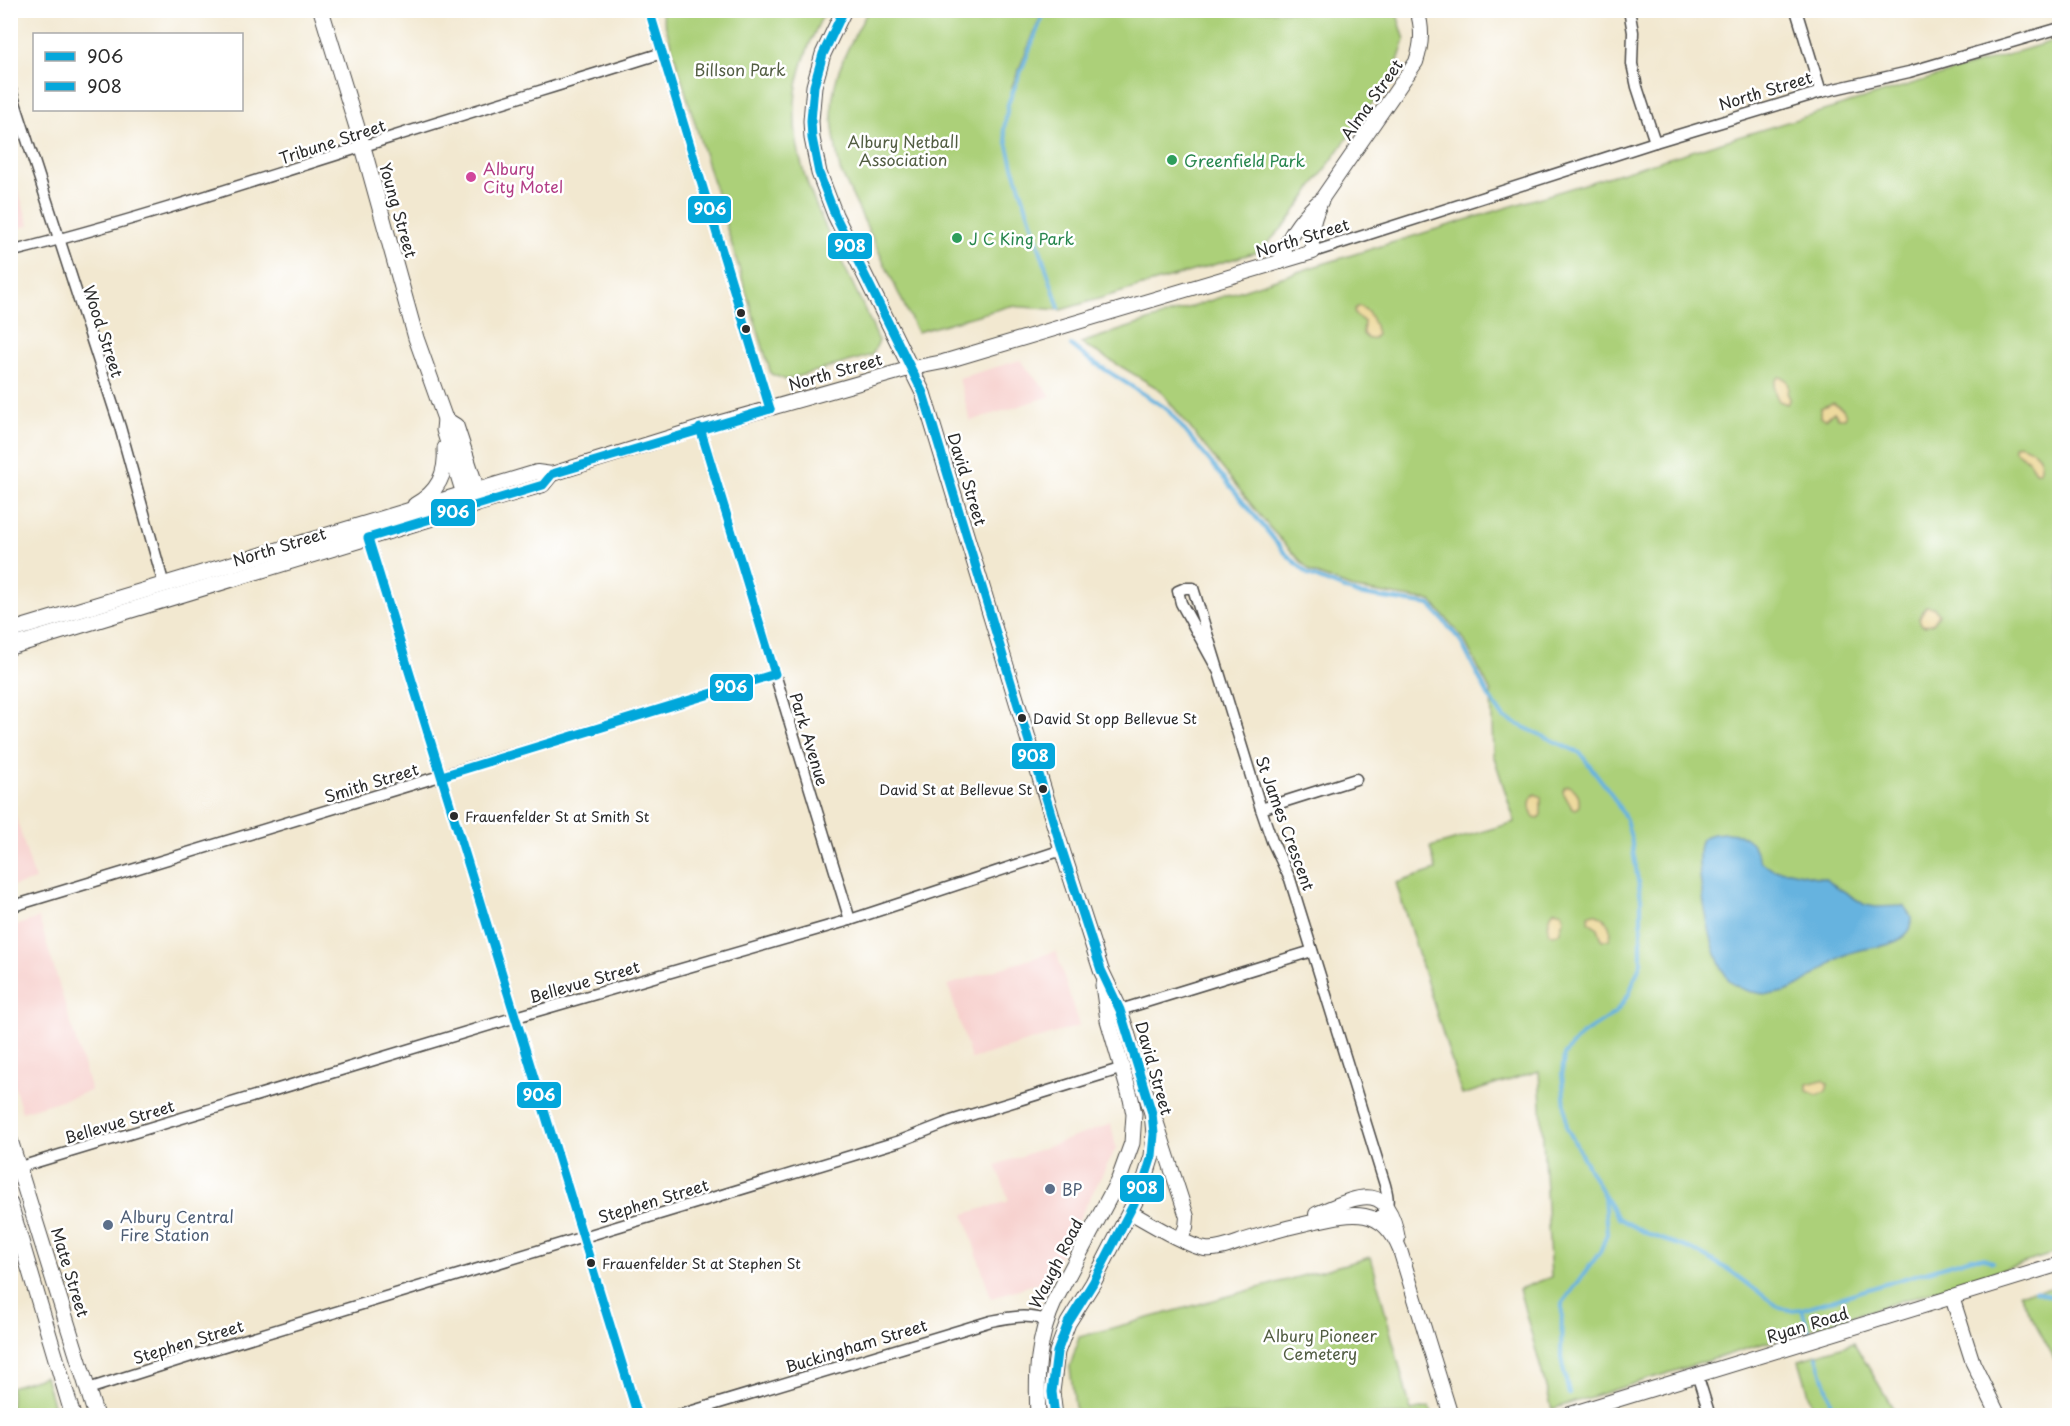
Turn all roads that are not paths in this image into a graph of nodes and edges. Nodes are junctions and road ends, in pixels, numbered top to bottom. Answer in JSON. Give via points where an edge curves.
{"nodes":[{"id":1,"x":321,"y":10,"type":"edge"},
{"id":2,"x":649,"y":10,"type":"edge"},
{"id":3,"x":844,"y":10,"type":"edge"},
{"id":4,"x":1417,"y":10,"type":"edge"},
{"id":5,"x":1629,"y":10,"type":"edge"},
{"id":6,"x":1796,"y":10,"type":"edge"},
{"id":7,"x":2060,"y":28,"type":"edge"},
{"id":8,"x":662,"y":53,"type":"junction"},
{"id":9,"x":10,"y":87,"type":"edge"},
{"id":10,"x":1821,"y":92,"type":"junction"},
{"id":11,"x":1655,"y":142,"type":"junction"},
{"id":12,"x":363,"y":147,"type":"junction"},
{"id":13,"x":1323,"y":197,"type":"junction"},
{"id":14,"x":60,"y":241,"type":"junction"},
{"id":15,"x":10,"y":252,"type":"edge"},
{"id":16,"x":1313,"y":252,"type":"junction"},
{"id":17,"x":1280,"y":262,"type":"junction"},
{"id":18,"x":912,"y":368,"type":"junction"},
{"id":19,"x":770,"y":409,"type":"junction"},
{"id":20,"x":445,"y":425,"type":"junction"},
{"id":21,"x":700,"y":428,"type":"junction"},
{"id":22,"x":472,"y":497,"type":"junction"},
{"id":23,"x":400,"y":514,"type":"junction"},
{"id":24,"x":368,"y":538,"type":"junction"},
{"id":25,"x":164,"y":585,"type":"junction"},
{"id":26,"x":1193,"y":588,"type":"dead end"},
{"id":27,"x":10,"y":631,"type":"edge"},
{"id":28,"x":10,"y":647,"type":"edge"},
{"id":29,"x":775,"y":674,"type":"junction"},
{"id":30,"x":442,"y":776,"type":"junction"},
{"id":31,"x":1356,"y":779,"type":"dead end"},
{"id":32,"x":1261,"y":808,"type":"junction"},
{"id":33,"x":1062,"y":850,"type":"junction"},
{"id":34,"x":10,"y":907,"type":"edge"},
{"id":35,"x":850,"y":920,"type":"junction"},
{"id":36,"x":1312,"y":951,"type":"junction"},
{"id":37,"x":1101,"y":970,"type":"junction"},
{"id":38,"x":1120,"y":1010,"type":"junction"},
{"id":39,"x":516,"y":1017,"type":"junction"},
{"id":40,"x":1123,"y":1068,"type":"junction"},
{"id":41,"x":1150,"y":1105,"type":"junction"},
{"id":42,"x":10,"y":1140,"type":"edge"},
{"id":43,"x":15,"y":1169,"type":"edge"},
{"id":44,"x":1108,"y":1201,"type":"junction"},
{"id":45,"x":10,"y":1204,"type":"edge"},
{"id":46,"x":1387,"y":1207,"type":"junction"},
{"id":47,"x":1130,"y":1212,"type":"junction"},
{"id":48,"x":1377,"y":1220,"type":"junction"},
{"id":49,"x":1278,"y":1230,"type":"junction"},
{"id":50,"x":582,"y":1238,"type":"junction"},
{"id":51,"x":1181,"y":1238,"type":"junction"},
{"id":52,"x":1400,"y":1250,"type":"junction"},
{"id":53,"x":2060,"y":1264,"type":"edge"},
{"id":54,"x":1952,"y":1297,"type":"junction"},
{"id":55,"x":1046,"y":1320,"type":"junction"},
{"id":56,"x":1697,"y":1374,"type":"junction"},
{"id":57,"x":88,"y":1389,"type":"junction"},
{"id":58,"x":73,"y":1416,"type":"edge"},
{"id":59,"x":96,"y":1416,"type":"edge"},
{"id":60,"x":638,"y":1416,"type":"edge"},
{"id":61,"x":676,"y":1416,"type":"edge"},
{"id":62,"x":1038,"y":1416,"type":"edge"},
{"id":63,"x":1055,"y":1416,"type":"edge"},
{"id":64,"x":1451,"y":1416,"type":"edge"},
{"id":65,"x":1564,"y":1416,"type":"edge"},
{"id":66,"x":1710,"y":1416,"type":"edge"},
{"id":67,"x":1999,"y":1416,"type":"edge"}],
"edges":[{"from":1,"to":12,"type":"main road","name":"Young Street"},
{"from":2,"to":8,"type":"street"},
{"from":3,"to":18,"type":"main road","name":"David Street","via":[[823,54],[814,86],[810,121],[815,155],[835,215]]},
{"from":4,"to":13,"type":"street","name":"Alma Street","via":[[1422,33],[1416,62]]},
{"from":5,"to":11,"type":"street","via":[[1632,64]]},
{"from":6,"to":10,"type":"street"},
{"from":7,"to":10,"type":"street","name":"North Street","via":[[1909,72]]},
{"from":8,"to":12,"type":"street","name":"Tribune Street"},
{"from":8,"to":19,"type":"street"},
{"from":9,"to":14,"type":"street","name":"Wood Street"},
{"from":10,"to":11,"type":"street","name":"North Street"},
{"from":11,"to":16,"type":"street","name":"North Street"},
{"from":12,"to":14,"type":"street","name":"Tribune Street"},
{"from":12,"to":20,"type":"main road","name":"Young Street","via":[[416,338]]},
{"from":13,"to":16,"type":"street","name":"Alma Street","via":[[1313,218]]},
{"from":13,"to":17,"type":"street","name":"Alma Street","via":[[1293,230]]},
{"from":14,"to":15,"type":"street","name":"Tribune Street"},
{"from":14,"to":25,"type":"street","name":"Wood Street","via":[[120,427]]},
{"from":16,"to":17,"type":"street","name":"North Street"},
{"from":17,"to":18,"type":"street","name":"North Street","via":[[943,363]]},
{"from":18,"to":19,"type":"street","name":"North Street"},
{"from":18,"to":33,"type":"main road","name":"David Street","via":[[923,393]]},
{"from":19,"to":21,"type":"street","name":"North Street"},
{"from":20,"to":22,"type":"main road","name":"Young Street"},
{"from":20,"to":23,"type":"main road","via":[[446,462],[441,479],[426,499]]},
{"from":21,"to":22,"type":"street","name":"North Street","via":[[552,474],[537,472]]},
{"from":21,"to":29,"type":"street","name":"Park Avenue"},
{"from":22,"to":23,"type":"main road","name":"North Street"},
{"from":22,"to":24,"type":"main road","name":"North Street"},
{"from":23,"to":25,"type":"main road","name":"North Street"},
{"from":24,"to":28,"type":"main road","name":"North Street"},
{"from":24,"to":30,"type":"street"},
{"from":25,"to":27,"type":"main road","name":"North Street"},
{"from":26,"to":32,"type":"street","name":"St James Crescent","via":[[1178,591],[1181,603],[1219,672]]},
{"from":29,"to":30,"type":"street","name":"Smith Street"},
{"from":29,"to":35,"type":"street","name":"Park Avenue"},
{"from":30,"to":34,"type":"street","name":"Smith Street"},
{"from":30,"to":39,"type":"street"},
{"from":31,"to":32,"type":"street"},
{"from":32,"to":36,"type":"street","name":"St James Crescent","via":[[1290,879]]},
{"from":33,"to":35,"type":"street","name":"Bellevue Street"},
{"from":33,"to":37,"type":"main road","name":"David Street"},
{"from":35,"to":39,"type":"street","name":"Bellevue Street"},
{"from":36,"to":38,"type":"street"},
{"from":36,"to":46,"type":"street","name":"St James Crescent","via":[[1385,1185]]},
{"from":37,"to":38,"type":"main road","name":"David Street"},
{"from":37,"to":40,"type":"main road","name":"David Street","via":[[1108,1020]]},
{"from":38,"to":41,"type":"main road","name":"David Street"},
{"from":39,"to":43,"type":"street","name":"Bellevue Street"},
{"from":39,"to":50,"type":"street"},
{"from":40,"to":44,"type":"main road","name":"David Street","via":[[1134,1128],[1128,1159]]},
{"from":40,"to":50,"type":"street","name":"Stephen Street"},
{"from":41,"to":47,"type":"main road","name":"David Street","via":[[1152,1156]]},
{"from":41,"to":51,"type":"street","via":[[1187,1217]]},
{"from":42,"to":43,"type":"main road","name":"Mate Street"},
{"from":43,"to":57,"type":"main road","name":"Mate Street"},
{"from":44,"to":47,"type":"main road"},
{"from":44,"to":55,"type":"main road","name":"Waugh Road"},
{"from":45,"to":58,"type":"main road"},
{"from":46,"to":48,"type":"street"},
{"from":46,"to":49,"type":"street","via":[[1374,1197],[1365,1196]]},
{"from":46,"to":52,"type":"street","name":"St James Crescent","via":[[1393,1216]]},
{"from":47,"to":51,"type":"street"},
{"from":47,"to":63,"type":"main road","via":[[1068,1323],[1057,1352],[1052,1392]]},
{"from":48,"to":49,"type":"street","via":[[1348,1214]]},
{"from":48,"to":52,"type":"street","name":"St James Crescent","via":[[1390,1231]]},
{"from":49,"to":51,"type":"street","via":[[1213,1249]]},
{"from":50,"to":57,"type":"street","name":"Stephen Street"},
{"from":50,"to":60,"type":"street"},
{"from":52,"to":64,"type":"street","name":"St James Crescent"},
{"from":53,"to":54,"type":"street","name":"Ryan Road"},
{"from":54,"to":56,"type":"street","name":"Ryan Road"},
{"from":54,"to":67,"type":"street","via":[[1973,1363]]},
{"from":55,"to":61,"type":"street","name":"Buckingham Street","via":[[1017,1315]]},
{"from":55,"to":62,"type":"main road","name":"Waugh Road","via":[[1039,1349]]},
{"from":56,"to":65,"type":"street","name":"Ryan Road"},
{"from":56,"to":66,"type":"street"},
{"from":57,"to":59,"type":"main road","name":"Mate Street"}]}
